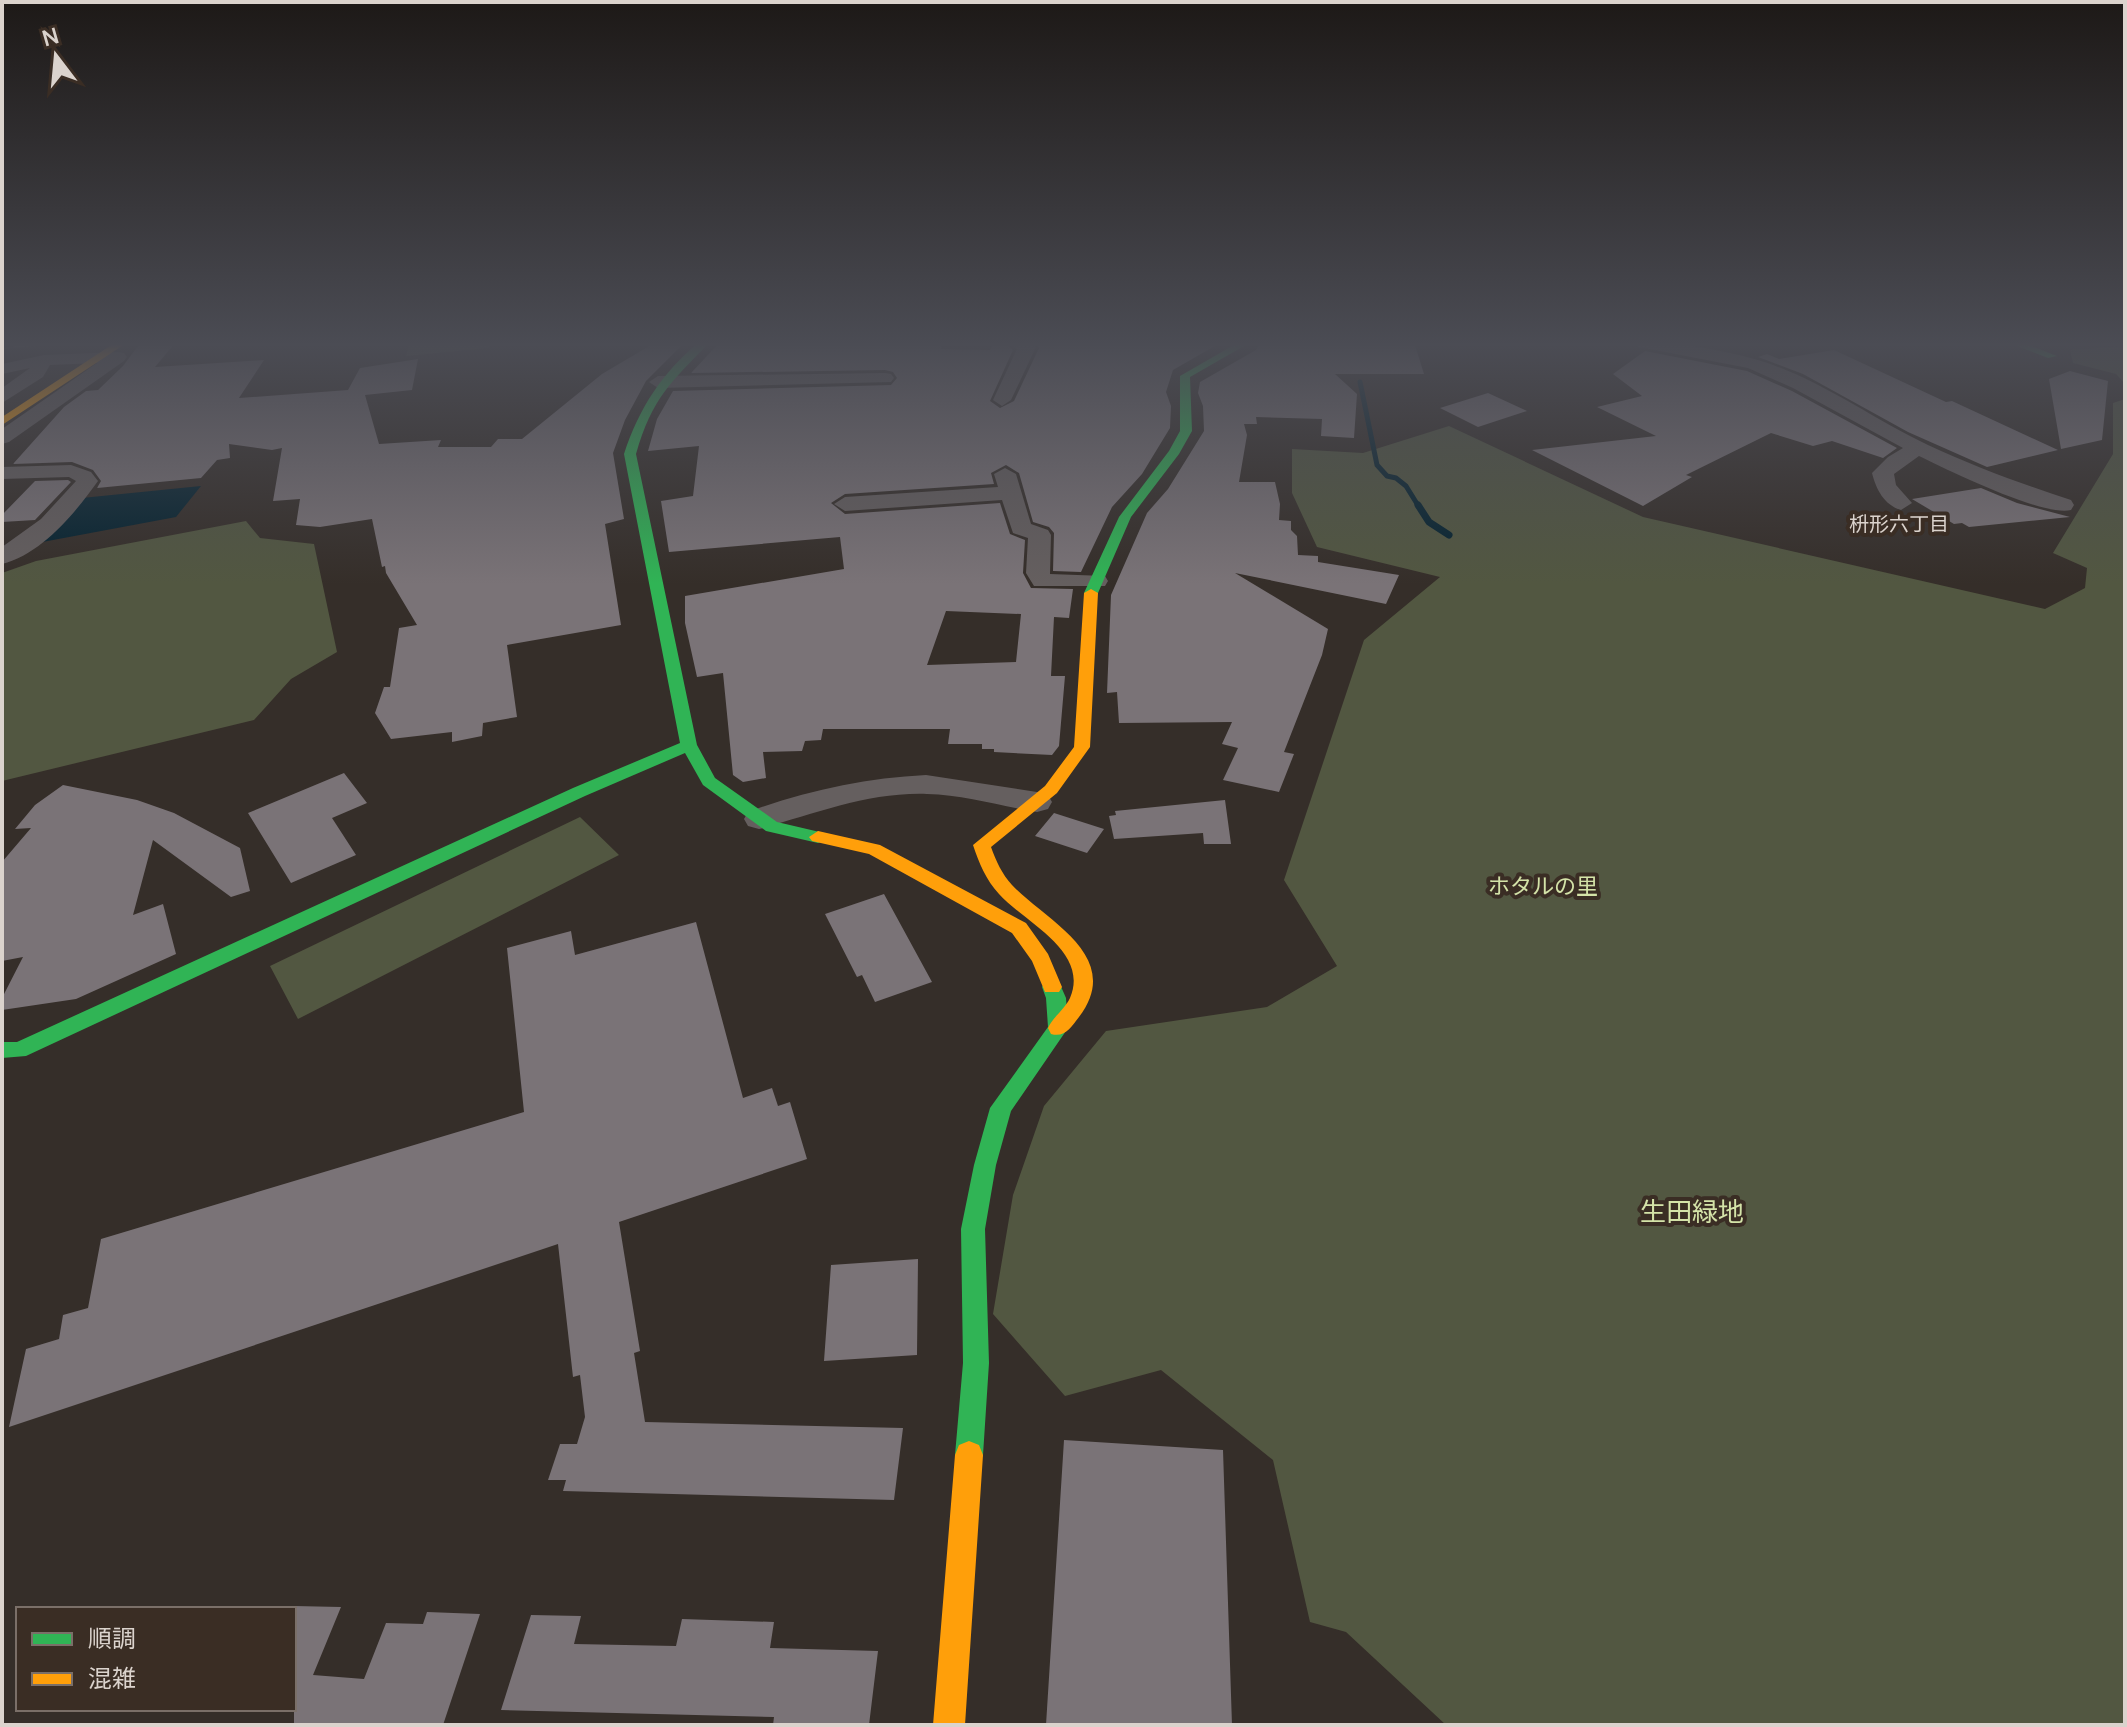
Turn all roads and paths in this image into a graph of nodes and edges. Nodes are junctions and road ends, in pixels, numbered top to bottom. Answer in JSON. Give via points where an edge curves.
{"nodes":[{"id":1,"x":23,"y":423,"type":"edge"},
{"id":2,"x":640,"y":423,"type":"edge"},
{"id":3,"x":1187,"y":423,"type":"edge"},
{"id":4,"x":1871,"y":423,"type":"edge"},
{"id":5,"x":2,"y":438,"type":"edge"},
{"id":6,"x":1918,"y":448,"type":"junction"},
{"id":7,"x":2,"y":473,"type":"edge"},
{"id":8,"x":1901,"y":503,"type":"dead end"},
{"id":9,"x":845,"y":504,"type":"dead end"},
{"id":10,"x":2063,"y":505,"type":"dead end"},
{"id":11,"x":2,"y":557,"type":"edge"},
{"id":12,"x":1096,"y":581,"type":"junction"},
{"id":13,"x":689,"y":745,"type":"junction"},
{"id":14,"x":1037,"y":802,"type":"junction"},
{"id":15,"x":759,"y":819,"type":"junction"},
{"id":16,"x":1058,"y":1028,"type":"junction"},
{"id":17,"x":2,"y":1050,"type":"edge"},
{"id":18,"x":949,"y":1725,"type":"edge"}],
"edges":[{"from":1,"to":5,"type":"street"},
{"from":2,"to":13,"type":"street","via":[[630,454]]},
{"from":3,"to":12,"type":"street","via":[[1155,481],[1130,508]]},
{"from":4,"to":6,"type":"street"},
{"from":6,"to":8,"type":"street","via":[[1883,473],[1886,487]]},
{"from":6,"to":10,"type":"street","via":[[1987,480]]},
{"from":7,"to":11,"type":"street","via":[[71,471],[87,481],[30,542]]},
{"from":9,"to":12,"type":"street","via":[[1008,484],[1021,528],[1040,535],[1038,573],[1043,581]]},
{"from":12,"to":14,"type":"street","via":[[1082,747],[1076,763]]},
{"from":13,"to":15,"type":"street","via":[[709,781]]},
{"from":13,"to":17,"type":"street","via":[[19,1050]]},
{"from":14,"to":15,"type":"street","via":[[943,785],[906,787],[793,805]]},
{"from":14,"to":16,"type":"street","via":[[982,845],[983,859],[1014,898],[1075,951],[1085,982],[1076,1010]]},
{"from":15,"to":16,"type":"street","via":[[772,827],[874,849],[1019,928],[1041,959],[1056,998]]},
{"from":16,"to":18,"type":"street","via":[[1001,1108],[973,1229],[976,1363]]}]}
